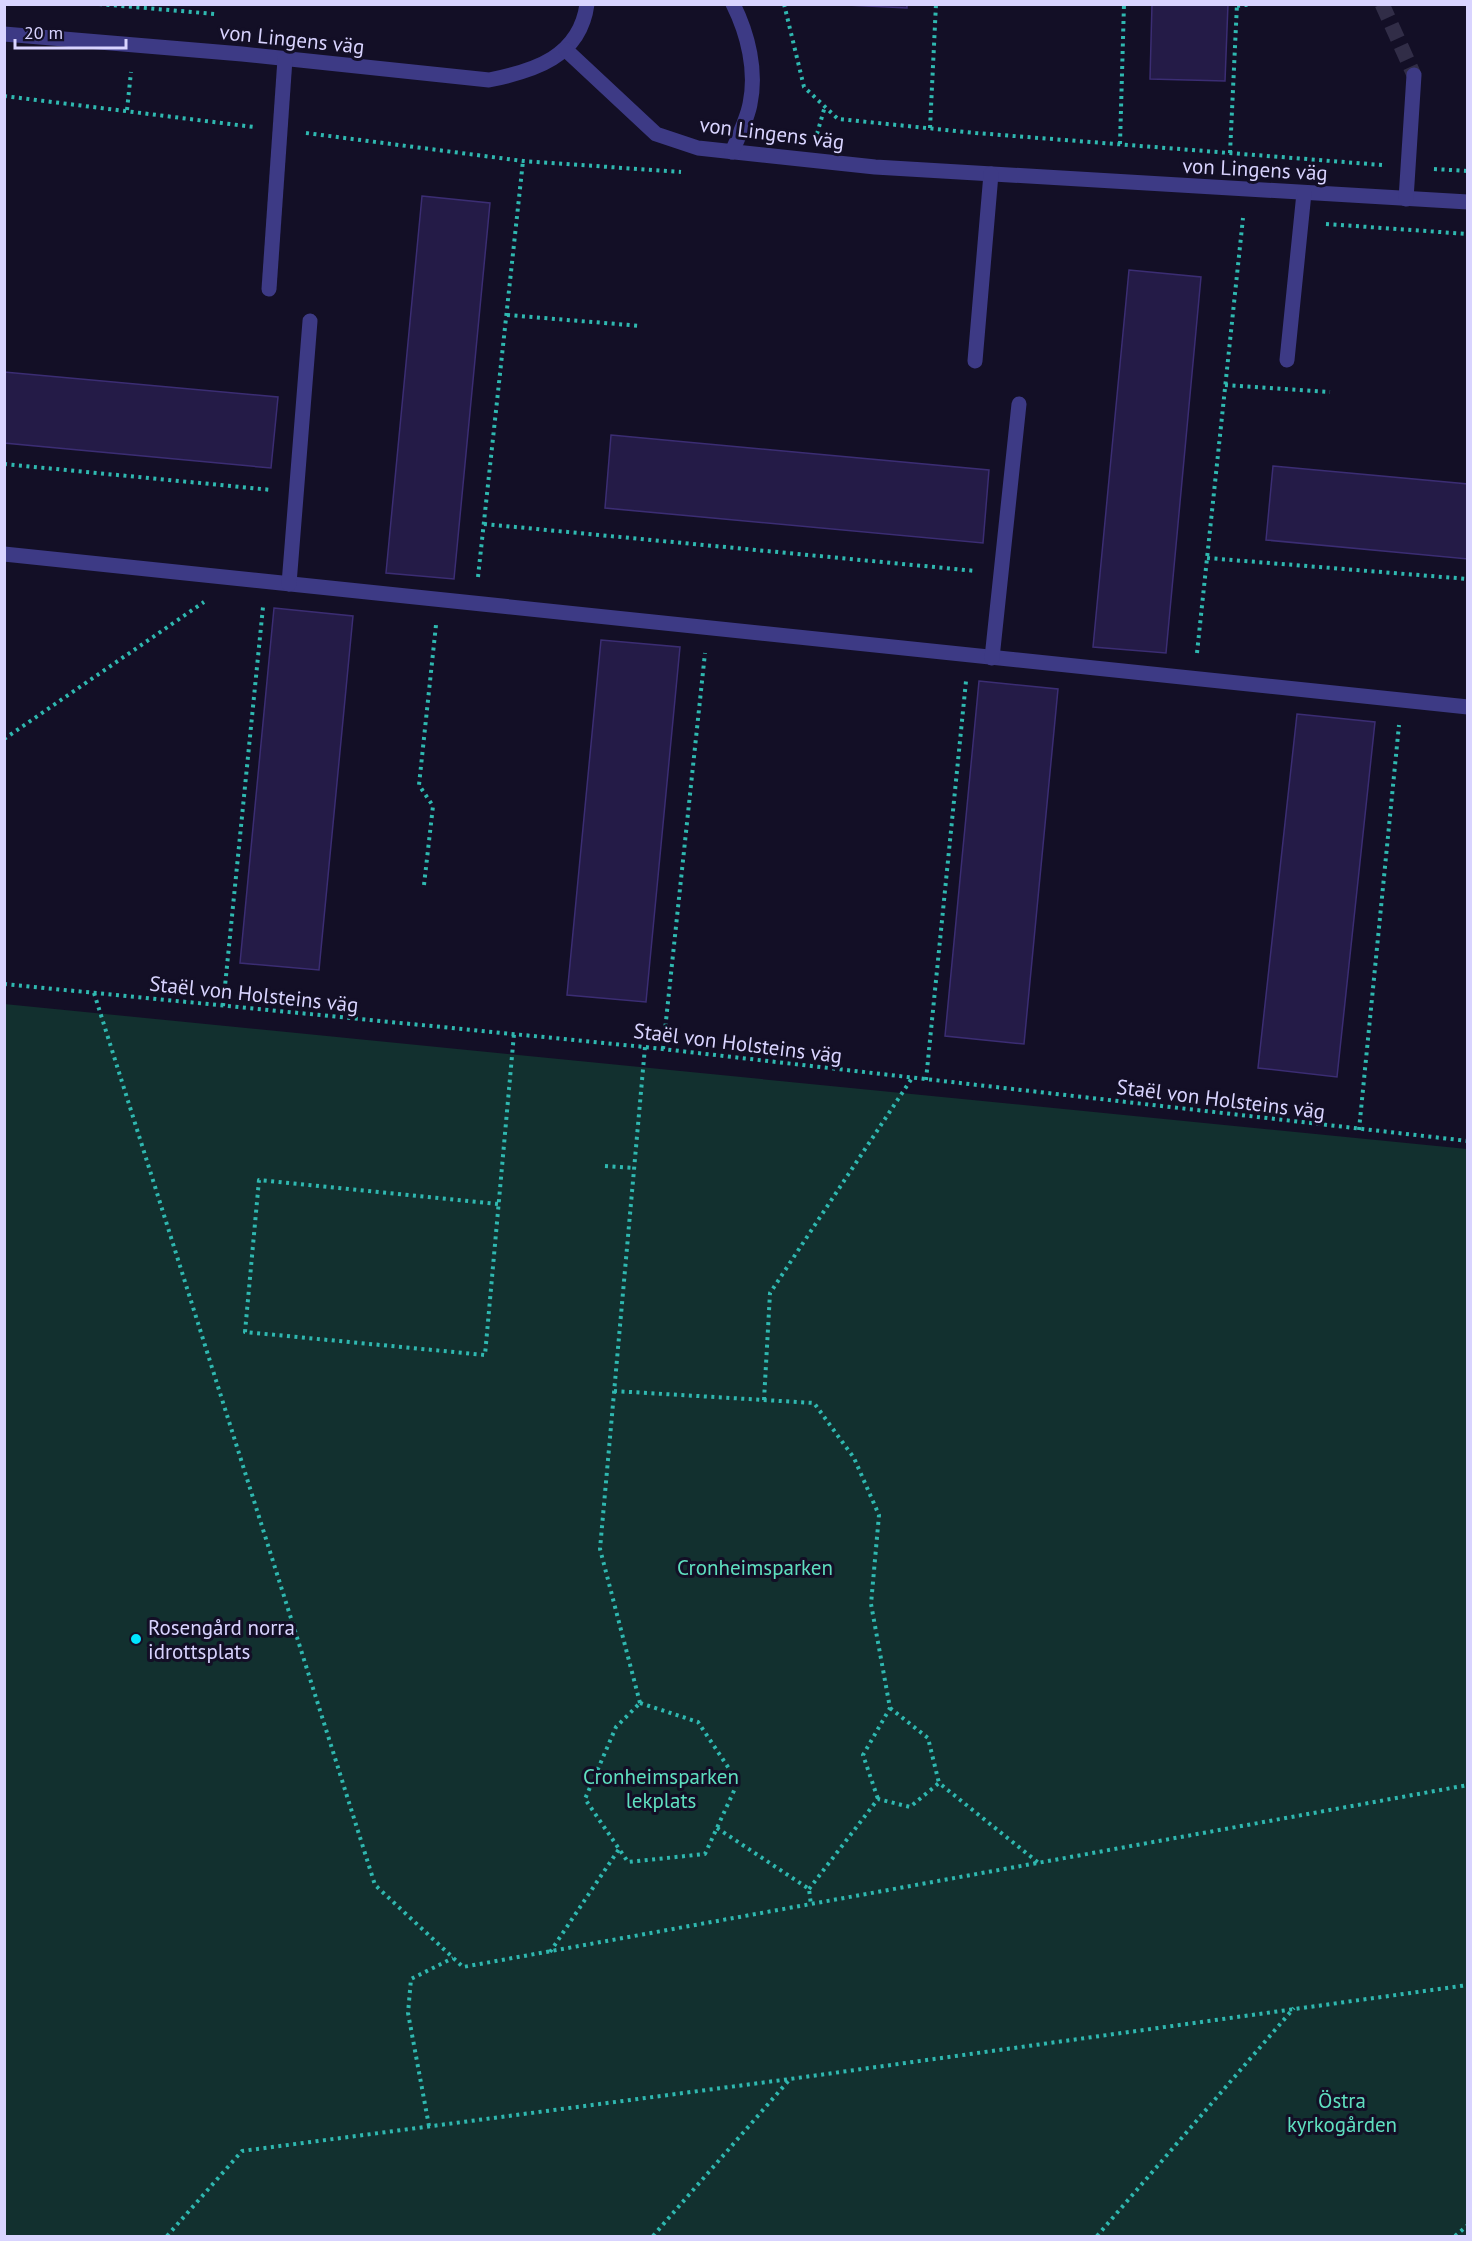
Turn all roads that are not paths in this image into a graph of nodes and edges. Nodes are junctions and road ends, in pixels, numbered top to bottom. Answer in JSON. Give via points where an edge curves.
{"nodes":[{"id":1,"x":587,"y":4,"type":"edge"},
{"id":2,"x":733,"y":4,"type":"edge"},
{"id":3,"x":4,"y":34,"type":"edge"},
{"id":4,"x":566,"y":50,"type":"junction"},
{"id":5,"x":285,"y":59,"type":"junction"},
{"id":6,"x":1414,"y":75,"type":"tunnel mouth"},
{"id":7,"x":732,"y":152,"type":"junction"},
{"id":8,"x":990,"y":174,"type":"junction"},
{"id":9,"x":1304,"y":193,"type":"junction"},
{"id":10,"x":1406,"y":199,"type":"junction"},
{"id":11,"x":1467,"y":202,"type":"edge"},
{"id":12,"x":269,"y":289,"type":"dead end"},
{"id":13,"x":310,"y":321,"type":"dead end"},
{"id":14,"x":1287,"y":360,"type":"dead end"},
{"id":15,"x":975,"y":362,"type":"dead end"},
{"id":16,"x":1019,"y":404,"type":"dead end"},
{"id":17,"x":4,"y":554,"type":"edge"},
{"id":18,"x":289,"y":584,"type":"junction"},
{"id":19,"x":992,"y":658,"type":"junction"},
{"id":20,"x":1467,"y":707,"type":"edge"}],
"edges":[{"from":1,"to":4,"type":"street","via":[[582,26]]},
{"from":2,"to":7,"type":"street","via":[[752,65],[750,105]]},
{"from":3,"to":5,"type":"street","name":"von Lingens väg"},
{"from":4,"to":5,"type":"street","name":"von Lingens väg","via":[[521,74],[489,80]]},
{"from":4,"to":7,"type":"street","name":"von Lingens väg","via":[[656,134],[698,148]]},
{"from":5,"to":12,"type":"street"},
{"from":6,"to":10,"type":"street"},
{"from":7,"to":8,"type":"street","name":"von Lingens väg"},
{"from":8,"to":9,"type":"street","name":"von Lingens väg"},
{"from":8,"to":15,"type":"street"},
{"from":9,"to":10,"type":"street","name":"von Lingens väg"},
{"from":9,"to":14,"type":"street"},
{"from":10,"to":11,"type":"street","name":"von Lingens väg"},
{"from":13,"to":18,"type":"street"},
{"from":16,"to":19,"type":"street"},
{"from":17,"to":18,"type":"street"},
{"from":18,"to":19,"type":"street"},
{"from":19,"to":20,"type":"street"}]}
